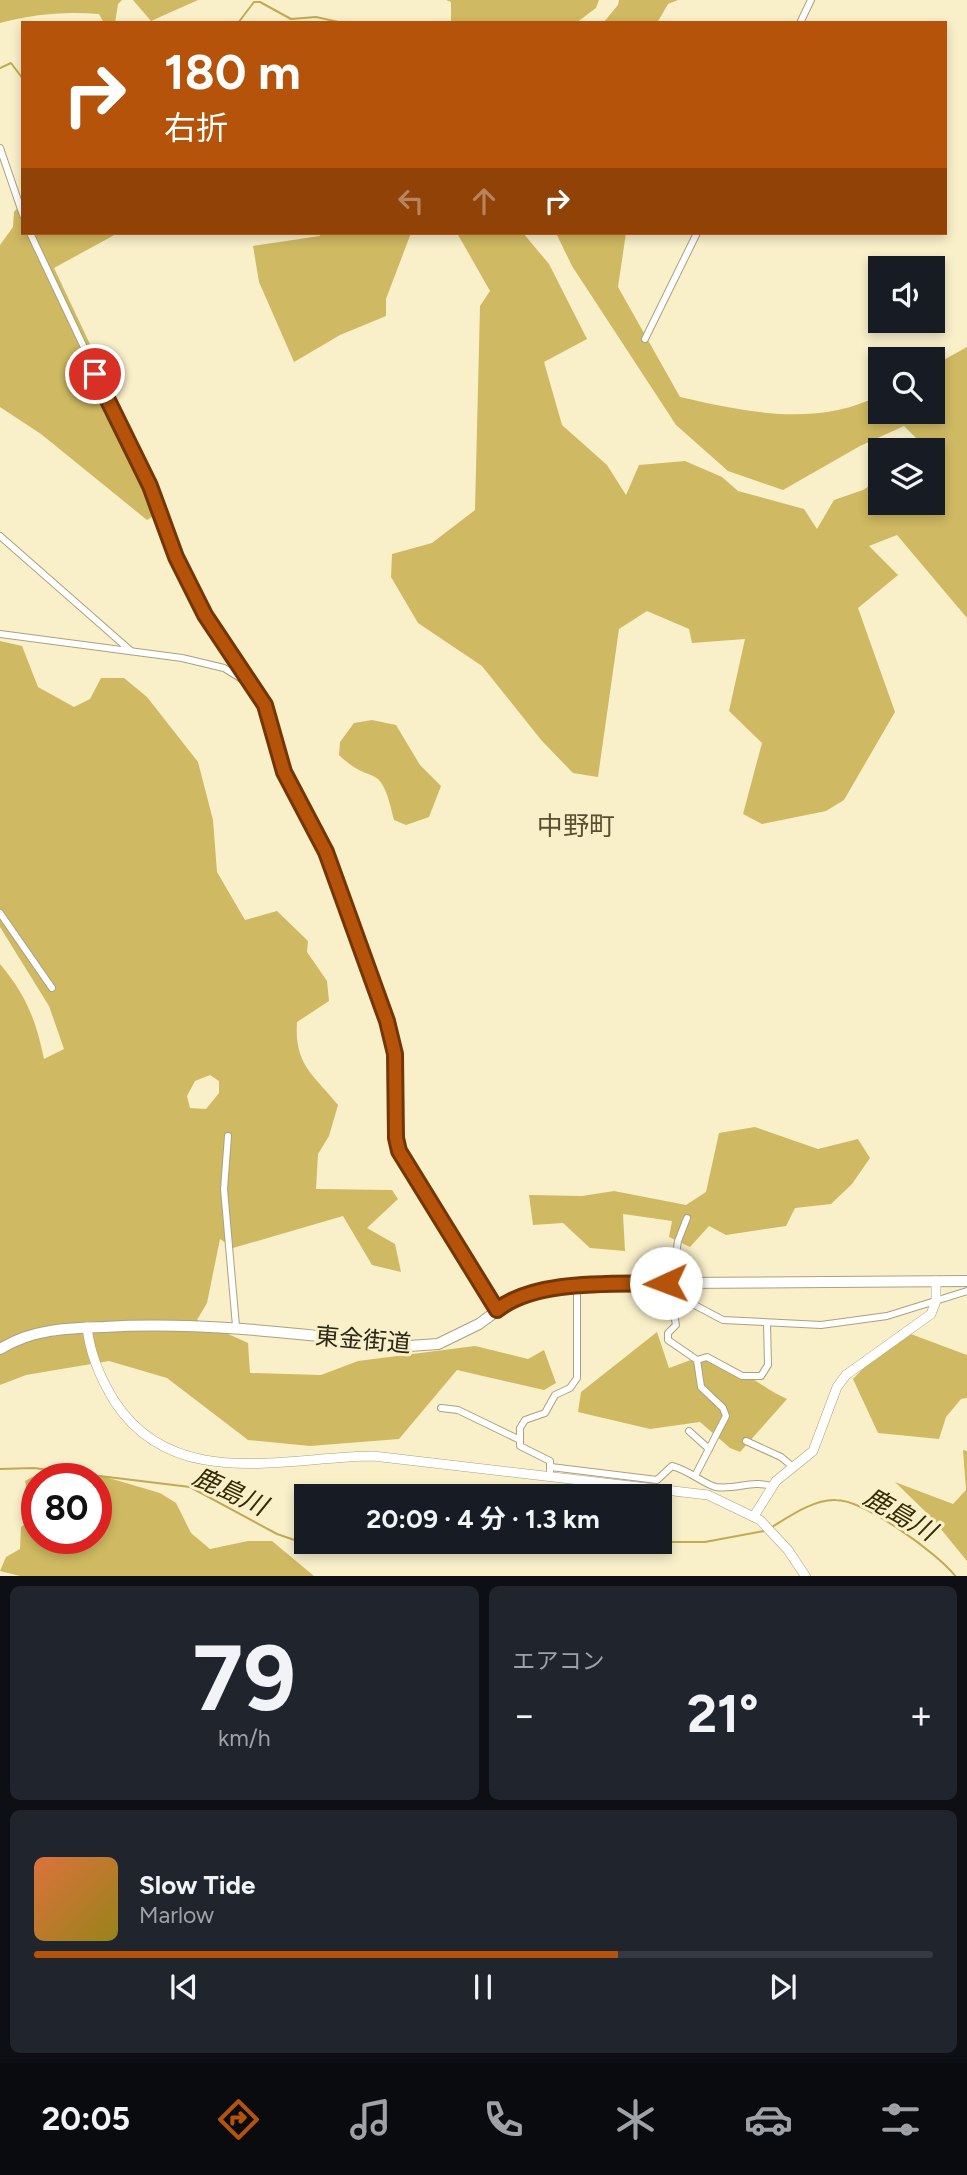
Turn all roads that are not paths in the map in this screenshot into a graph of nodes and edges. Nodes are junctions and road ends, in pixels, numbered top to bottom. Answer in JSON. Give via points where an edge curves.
{"nodes":[{"id":1,"x":811,"y":0,"type":"edge"},
{"id":2,"x":801,"y":21,"type":"edge"},
{"id":3,"x":0,"y":148,"type":"edge"},
{"id":4,"x":21,"y":209,"type":"edge"},
{"id":5,"x":31,"y":235,"type":"edge"},
{"id":6,"x":696,"y":235,"type":"edge"},
{"id":7,"x":645,"y":339,"type":"dead end"},
{"id":8,"x":0,"y":536,"type":"edge"},
{"id":9,"x":0,"y":634,"type":"edge"},
{"id":10,"x":133,"y":652,"type":"junction"},
{"id":11,"x":255,"y":688,"type":"junction"},
{"id":12,"x":0,"y":913,"type":"edge"},
{"id":13,"x":52,"y":988,"type":"dead end"},
{"id":14,"x":229,"y":1136,"type":"dead end"},
{"id":15,"x":687,"y":1218,"type":"dead end"},
{"id":16,"x":936,"y":1281,"type":"junction"},
{"id":17,"x":967,"y":1281,"type":"edge"},
{"id":18,"x":577,"y":1287,"type":"junction"},
{"id":19,"x":671,"y":1287,"type":"junction"},
{"id":20,"x":967,"y":1291,"type":"edge"},
{"id":21,"x":936,"y":1301,"type":"junction"},
{"id":22,"x":497,"y":1310,"type":"junction"},
{"id":23,"x":767,"y":1323,"type":"junction"},
{"id":24,"x":236,"y":1326,"type":"junction"},
{"id":25,"x":87,"y":1327,"type":"junction"},
{"id":26,"x":0,"y":1349,"type":"edge"},
{"id":27,"x":697,"y":1360,"type":"junction"},
{"id":28,"x":441,"y":1408,"type":"dead end"},
{"id":29,"x":689,"y":1431,"type":"dead end"},
{"id":30,"x":520,"y":1440,"type":"junction"},
{"id":31,"x":746,"y":1441,"type":"dead end"},
{"id":32,"x":709,"y":1449,"type":"junction"},
{"id":33,"x":793,"y":1467,"type":"junction"},
{"id":34,"x":551,"y":1471,"type":"junction"},
{"id":35,"x":696,"y":1474,"type":"junction"},
{"id":36,"x":771,"y":1486,"type":"junction"},
{"id":37,"x":708,"y":1490,"type":"junction"},
{"id":38,"x":754,"y":1516,"type":"junction"},
{"id":39,"x":805,"y":1576,"type":"edge"}],
"edges":[{"from":1,"to":2,"type":"street"},
{"from":3,"to":4,"type":"street"},
{"from":5,"to":11,"type":"street","via":[[150,486],[187,580],[214,631]]},
{"from":6,"to":7,"type":"street"},
{"from":8,"to":10,"type":"street"},
{"from":9,"to":10,"type":"street"},
{"from":10,"to":11,"type":"street","via":[[224,668]]},
{"from":11,"to":22,"type":"street","via":[[272,720],[284,772],[326,852],[387,1021],[395,1054],[399,1151]]},
{"from":12,"to":13,"type":"street"},
{"from":14,"to":24,"type":"street","via":[[224,1189]]},
{"from":15,"to":19,"type":"street","via":[[678,1241]]},
{"from":16,"to":17,"type":"highway","name":"東金街道"},
{"from":16,"to":19,"type":"highway","name":"東金街道"},
{"from":16,"to":21,"type":"main road"},
{"from":18,"to":19,"type":"highway","name":"東金街道"},
{"from":18,"to":22,"type":"highway","name":"東金街道","via":[[531,1292]]},
{"from":18,"to":30,"type":"street","via":[[577,1378],[570,1388],[555,1395],[545,1413],[525,1420]]},
{"from":19,"to":23,"type":"street","via":[[723,1320]]},
{"from":19,"to":27,"type":"street","via":[[676,1325],[668,1340]]},
{"from":20,"to":21,"type":"street"},
{"from":21,"to":23,"type":"street","via":[[835,1325]]},
{"from":21,"to":33,"type":"main road","via":[[926,1320],[846,1374],[813,1451]]},
{"from":22,"to":24,"type":"highway","name":"東金街道","via":[[465,1332],[429,1345]]},
{"from":23,"to":27,"type":"street","via":[[768,1365],[761,1376],[743,1376],[707,1357]]},
{"from":24,"to":25,"type":"highway","name":"東金街道"},
{"from":25,"to":26,"type":"highway","name":"東金街道","via":[[29,1334]]},
{"from":25,"to":34,"type":"main road","via":[[102,1381],[121,1411],[141,1432],[191,1459],[220,1464],[373,1456]]},
{"from":27,"to":32,"type":"street","via":[[701,1387],[725,1413]]},
{"from":28,"to":30,"type":"street","via":[[458,1410]]},
{"from":29,"to":32,"type":"street"},
{"from":30,"to":34,"type":"street","via":[[520,1446],[544,1456]]},
{"from":31,"to":33,"type":"street"},
{"from":32,"to":35,"type":"street"},
{"from":33,"to":36,"type":"main road"},
{"from":34,"to":35,"type":"street","via":[[657,1480],[672,1466]]},
{"from":34,"to":37,"type":"main road"},
{"from":35,"to":37,"type":"street"},
{"from":36,"to":37,"type":"street","via":[[760,1483]]},
{"from":36,"to":38,"type":"main road"},
{"from":37,"to":38,"type":"main road"},
{"from":38,"to":39,"type":"main road"}]}
